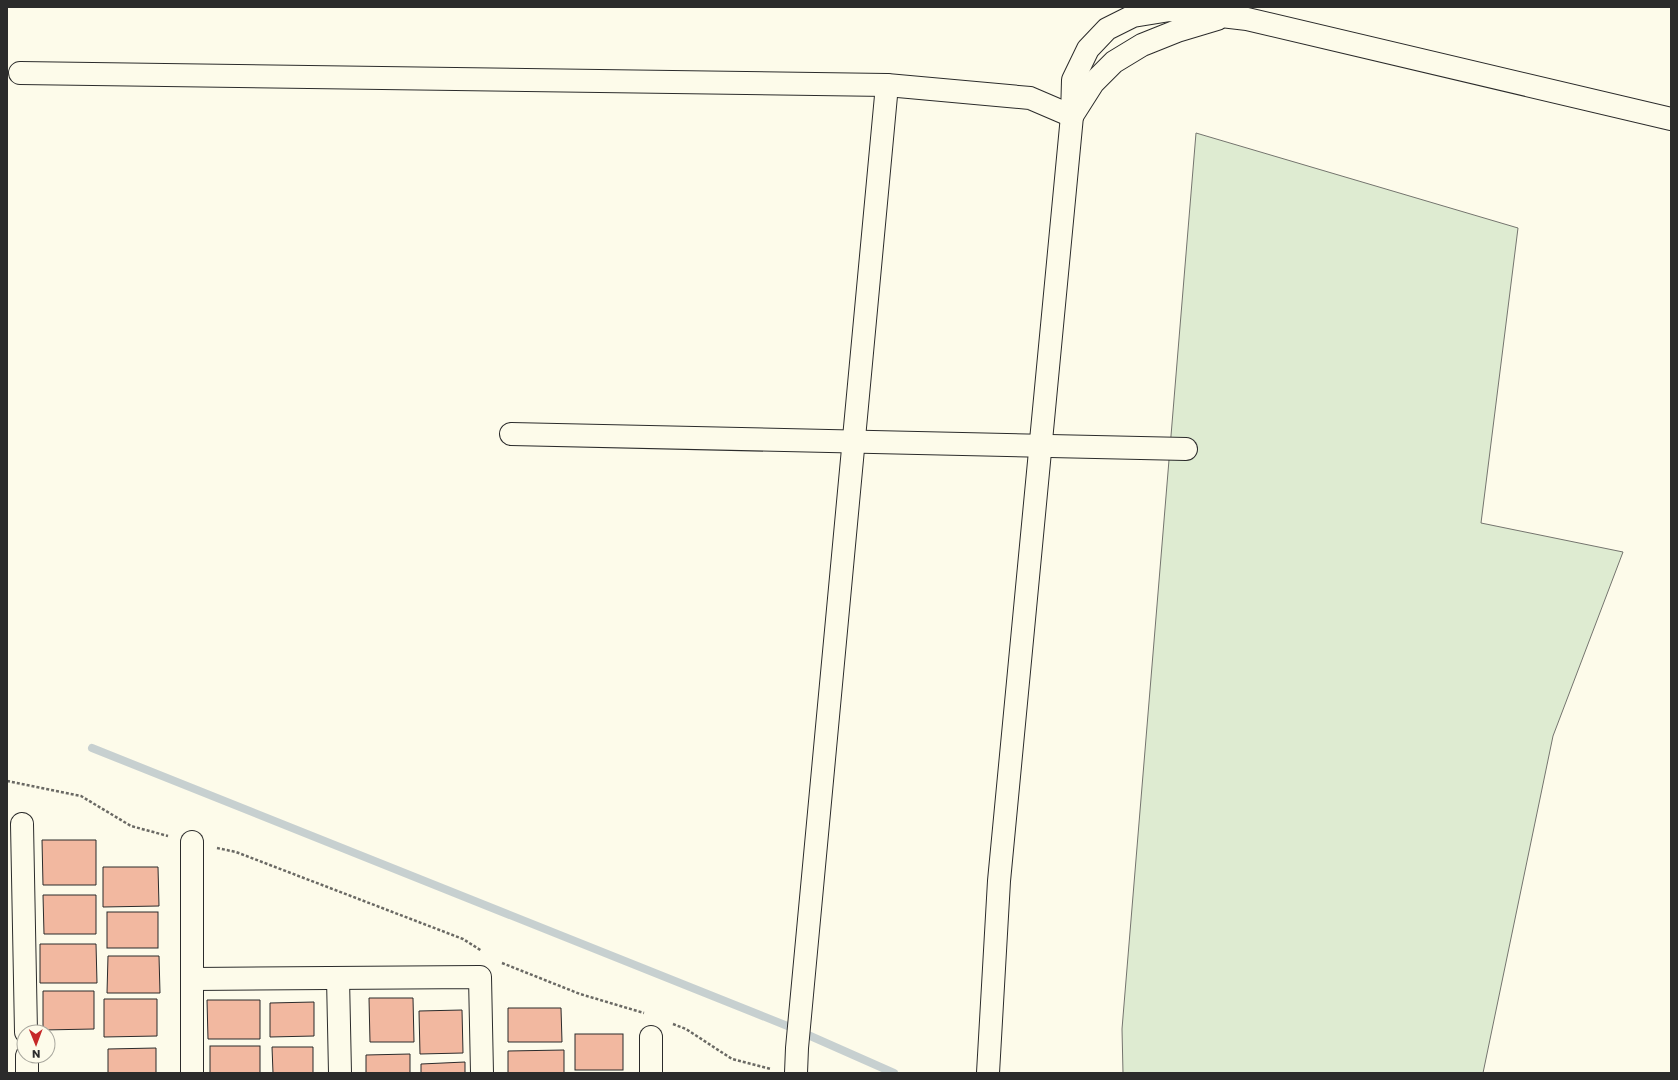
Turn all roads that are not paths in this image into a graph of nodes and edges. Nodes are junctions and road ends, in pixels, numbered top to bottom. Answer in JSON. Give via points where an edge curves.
{"nodes":[{"id":1,"x":1184,"y":9,"type":"edge"},
{"id":2,"x":1228,"y":16,"type":"junction"},
{"id":3,"x":20,"y":73,"type":"dead end"},
{"id":4,"x":887,"y":85,"type":"junction"},
{"id":5,"x":1072,"y":116,"type":"junction"},
{"id":6,"x":1671,"y":119,"type":"edge"},
{"id":7,"x":511,"y":434,"type":"dead end"},
{"id":8,"x":854,"y":442,"type":"junction"},
{"id":9,"x":1040,"y":446,"type":"junction"},
{"id":10,"x":1186,"y":449,"type":"dead end"},
{"id":11,"x":22,"y":824,"type":"dead end"},
{"id":12,"x":192,"y":842,"type":"road end"},
{"id":13,"x":338,"y":978,"type":"junction"},
{"id":14,"x":193,"y":979,"type":"junction"},
{"id":15,"x":26,"y":1024,"type":"edge"},
{"id":16,"x":651,"y":1037,"type":"dead end"},
{"id":17,"x":787,"y":1072,"type":"edge"},
{"id":18,"x":192,"y":1073,"type":"edge"},
{"id":19,"x":340,"y":1073,"type":"edge"},
{"id":20,"x":482,"y":1073,"type":"edge"},
{"id":21,"x":651,"y":1073,"type":"edge"},
{"id":22,"x":988,"y":1073,"type":"edge"}],
"edges":[{"from":1,"to":2,"type":"street"},
{"from":1,"to":5,"type":"street","via":[[1133,16],[1107,29],[1088,48],[1074,80]]},
{"from":2,"to":5,"type":"street","via":[[1176,31],[1142,45],[1114,62],[1093,83]]},
{"from":2,"to":6,"type":"street"},
{"from":3,"to":4,"type":"street"},
{"from":4,"to":5,"type":"street","via":[[1030,98]]},
{"from":4,"to":8,"type":"street"},
{"from":5,"to":9,"type":"street"},
{"from":7,"to":8,"type":"street"},
{"from":8,"to":9,"type":"street"},
{"from":8,"to":17,"type":"street","via":[[797,1048]]},
{"from":9,"to":10,"type":"street"},
{"from":9,"to":22,"type":"street","via":[[999,881]]},
{"from":11,"to":15,"type":"street"},
{"from":12,"to":14,"type":"street"},
{"from":13,"to":14,"type":"street"},
{"from":13,"to":19,"type":"street"},
{"from":13,"to":20,"type":"street","via":[[480,977]]},
{"from":14,"to":18,"type":"street"},
{"from":16,"to":21,"type":"street"}]}
